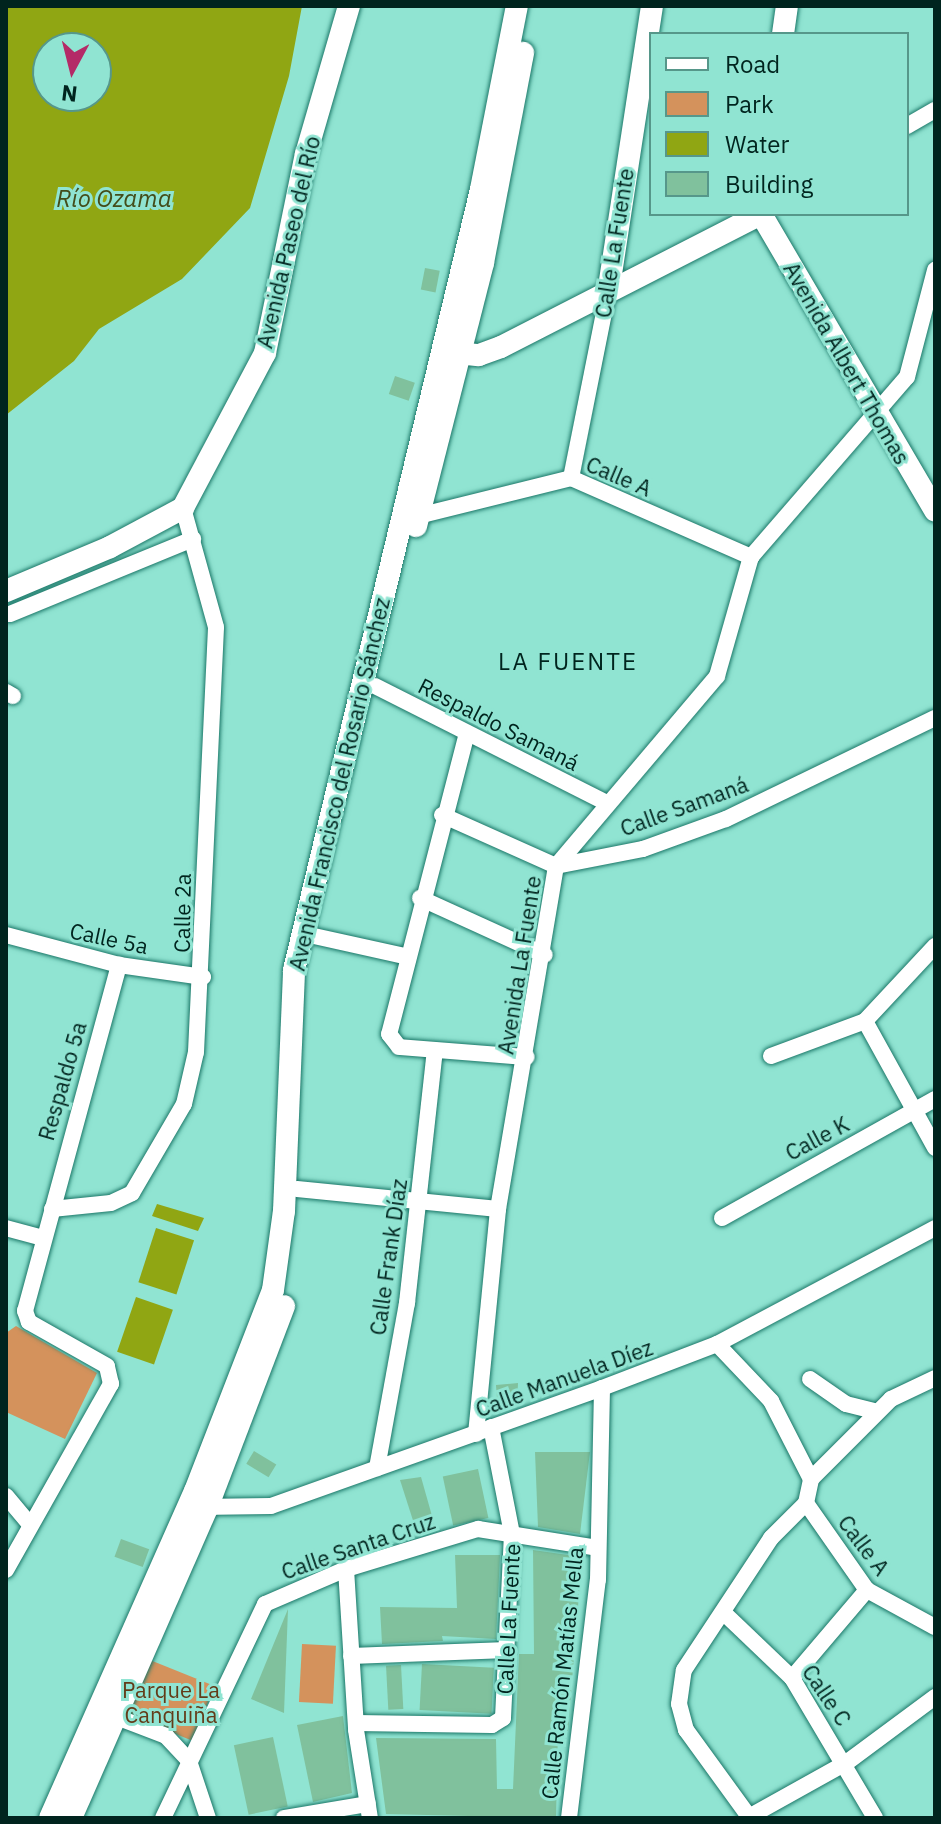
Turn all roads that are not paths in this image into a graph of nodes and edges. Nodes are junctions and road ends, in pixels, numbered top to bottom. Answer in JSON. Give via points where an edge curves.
{"nodes":[{"id":1,"x":349,"y":6,"type":"edge"},
{"id":2,"x":517,"y":6,"type":"edge"},
{"id":3,"x":532,"y":6,"type":"edge"},
{"id":4,"x":652,"y":6,"type":"edge"},
{"id":5,"x":787,"y":6,"type":"edge"},
{"id":6,"x":783,"y":32,"type":"edge"},
{"id":7,"x":935,"y":110,"type":"edge"},
{"id":8,"x":909,"y":125,"type":"edge"},
{"id":9,"x":757,"y":216,"type":"edge"},
{"id":10,"x":762,"y":216,"type":"edge"},
{"id":11,"x":935,"y":270,"type":"edge"},
{"id":12,"x":609,"y":287,"type":"junction"},
{"id":13,"x":452,"y":352,"type":"junction"},
{"id":14,"x":876,"y":418,"type":"junction"},
{"id":15,"x":571,"y":478,"type":"junction"},
{"id":16,"x":183,"y":508,"type":"junction"},
{"id":17,"x":935,"y":511,"type":"edge"},
{"id":18,"x":418,"y":516,"type":"junction"},
{"id":19,"x":193,"y":539,"type":"junction"},
{"id":20,"x":751,"y":557,"type":"junction"},
{"id":21,"x":7,"y":591,"type":"edge"},
{"id":22,"x":10,"y":614,"type":"dead end"},
{"id":23,"x":375,"y":686,"type":"junction"},
{"id":24,"x":935,"y":718,"type":"edge"},
{"id":25,"x":467,"y":733,"type":"junction"},
{"id":26,"x":605,"y":802,"type":"junction"},
{"id":27,"x":442,"y":815,"type":"junction"},
{"id":28,"x":556,"y":866,"type":"junction"},
{"id":29,"x":420,"y":898,"type":"junction"},
{"id":30,"x":6,"y":935,"type":"edge"},
{"id":31,"x":314,"y":936,"type":"junction"},
{"id":32,"x":935,"y":946,"type":"edge"},
{"id":33,"x":545,"y":955,"type":"junction"},
{"id":34,"x":404,"y":956,"type":"junction"},
{"id":35,"x":119,"y":965,"type":"junction"},
{"id":36,"x":203,"y":977,"type":"junction"},
{"id":37,"x":865,"y":1021,"type":"junction"},
{"id":38,"x":435,"y":1051,"type":"junction"},
{"id":39,"x":771,"y":1056,"type":"dead end"},
{"id":40,"x":527,"y":1057,"type":"junction"},
{"id":41,"x":935,"y":1099,"type":"edge"},
{"id":42,"x":912,"y":1112,"type":"junction"},
{"id":43,"x":935,"y":1148,"type":"edge"},
{"id":44,"x":297,"y":1189,"type":"junction"},
{"id":45,"x":418,"y":1202,"type":"junction"},
{"id":46,"x":52,"y":1209,"type":"junction"},
{"id":47,"x":498,"y":1209,"type":"junction"},
{"id":48,"x":722,"y":1218,"type":"dead end"},
{"id":49,"x":6,"y":1228,"type":"edge"},
{"id":50,"x":935,"y":1228,"type":"edge"},
{"id":51,"x":44,"y":1238,"type":"junction"},
{"id":52,"x":717,"y":1344,"type":"junction"},
{"id":53,"x":935,"y":1378,"type":"edge"},
{"id":54,"x":810,"y":1379,"type":"dead end"},
{"id":55,"x":602,"y":1388,"type":"junction"},
{"id":56,"x":877,"y":1412,"type":"junction"},
{"id":57,"x":484,"y":1431,"type":"junction"},
{"id":58,"x":377,"y":1468,"type":"junction"},
{"id":59,"x":811,"y":1479,"type":"junction"},
{"id":60,"x":6,"y":1496,"type":"edge"},
{"id":61,"x":806,"y":1503,"type":"junction"},
{"id":62,"x":198,"y":1507,"type":"junction"},
{"id":63,"x":30,"y":1525,"type":"junction"},
{"id":64,"x":512,"y":1534,"type":"junction"},
{"id":65,"x":598,"y":1548,"type":"junction"},
{"id":66,"x":346,"y":1569,"type":"junction"},
{"id":67,"x":6,"y":1570,"type":"edge"},
{"id":68,"x":867,"y":1590,"type":"junction"},
{"id":69,"x":724,"y":1613,"type":"junction"},
{"id":70,"x":935,"y":1627,"type":"edge"},
{"id":71,"x":507,"y":1650,"type":"junction"},
{"id":72,"x":351,"y":1656,"type":"junction"},
{"id":73,"x":792,"y":1678,"type":"junction"},
{"id":74,"x":935,"y":1697,"type":"edge"},
{"id":75,"x":114,"y":1716,"type":"junction"},
{"id":76,"x":356,"y":1723,"type":"junction"},
{"id":77,"x":189,"y":1761,"type":"junction"},
{"id":78,"x":846,"y":1763,"type":"junction"},
{"id":79,"x":369,"y":1811,"type":"edge"},
{"id":80,"x":50,"y":1818,"type":"edge"},
{"id":81,"x":71,"y":1818,"type":"edge"},
{"id":82,"x":163,"y":1818,"type":"edge"},
{"id":83,"x":208,"y":1818,"type":"edge"},
{"id":84,"x":284,"y":1818,"type":"edge"},
{"id":85,"x":569,"y":1818,"type":"edge"},
{"id":86,"x":749,"y":1818,"type":"edge"},
{"id":87,"x":875,"y":1818,"type":"edge"}],
"edges":[{"from":1,"to":16,"type":"main road","name":"Avenida Paseo del Río","via":[[306,154],[265,353]]},
{"from":2,"to":13,"type":"main road","name":"Avenida Francisco del Rosario Sánchez"},
{"from":3,"to":13,"type":"main road","name":"Avenida Francisco del Rosario Sánchez"},
{"from":4,"to":12,"type":"main road","name":"Calle La Fuente"},
{"from":5,"to":6,"type":"main road"},
{"from":7,"to":8,"type":"street"},
{"from":9,"to":12,"type":"main road"},
{"from":10,"to":14,"type":"main road","name":"Avenida Albert Thomas"},
{"from":11,"to":14,"type":"street","name":"Avenida La Fuente","via":[[907,377]]},
{"from":12,"to":13,"type":"main road","via":[[528,335],[479,355]]},
{"from":12,"to":15,"type":"street","name":"Calle La Fuente"},
{"from":13,"to":18,"type":"main road","name":"Avenida Francisco del Rosario Sánchez"},
{"from":13,"to":62,"type":"main road","name":"Avenida Francisco del Rosario Sánchez","via":[[294,970],[284,1211],[273,1290]]},
{"from":14,"to":17,"type":"main road","name":"Avenida Albert Thomas"},
{"from":14,"to":20,"type":"street","name":"Avenida La Fuente"},
{"from":15,"to":18,"type":"street","name":"Calle A"},
{"from":15,"to":20,"type":"street","name":"Calle A"},
{"from":16,"to":19,"type":"street","name":"Calle 2a"},
{"from":16,"to":21,"type":"main road","via":[[110,547]]},
{"from":18,"to":23,"type":"main road","name":"Avenida Francisco del Rosario Sánchez"},
{"from":19,"to":22,"type":"street"},
{"from":19,"to":36,"type":"street","name":"Calle 2a","via":[[216,627]]},
{"from":20,"to":26,"type":"street","name":"Avenida La Fuente","via":[[717,676]]},
{"from":23,"to":25,"type":"street","name":"Respaldo Samaná"},
{"from":23,"to":31,"type":"main road","name":"Avenida Francisco del Rosario Sánchez"},
{"from":24,"to":28,"type":"street","name":"Calle Samaná","via":[[726,819],[643,849]]},
{"from":25,"to":26,"type":"street","name":"Respaldo Samaná"},
{"from":25,"to":27,"type":"street"},
{"from":26,"to":28,"type":"street","name":"Avenida La Fuente"},
{"from":27,"to":28,"type":"street"},
{"from":27,"to":29,"type":"street"},
{"from":28,"to":33,"type":"street","name":"Avenida La Fuente"},
{"from":29,"to":33,"type":"street"},
{"from":29,"to":34,"type":"street"},
{"from":30,"to":35,"type":"street","name":"Calle 5a"},
{"from":31,"to":34,"type":"street"},
{"from":31,"to":44,"type":"main road","name":"Avenida Francisco del Rosario Sánchez","via":[[304,1004]]},
{"from":32,"to":37,"type":"street"},
{"from":33,"to":40,"type":"street","name":"Avenida La Fuente"},
{"from":34,"to":38,"type":"street","via":[[389,1034],[399,1047]]},
{"from":35,"to":36,"type":"street","name":"Calle 5a"},
{"from":35,"to":46,"type":"street","name":"Respaldo 5a"},
{"from":36,"to":46,"type":"street","name":"Calle 2a","via":[[184,1104],[142,1182],[111,1203]]},
{"from":37,"to":39,"type":"street"},
{"from":37,"to":42,"type":"street"},
{"from":38,"to":40,"type":"street"},
{"from":38,"to":45,"type":"street","name":"Calle Frank Díaz"},
{"from":40,"to":47,"type":"street","name":"Avenida La Fuente"},
{"from":41,"to":42,"type":"street","name":"Calle K"},
{"from":42,"to":43,"type":"street"},
{"from":42,"to":48,"type":"street","name":"Calle K"},
{"from":44,"to":45,"type":"street"},
{"from":44,"to":62,"type":"main road","name":"Avenida Francisco del Rosario Sánchez","via":[[283,1312]]},
{"from":45,"to":47,"type":"street"},
{"from":45,"to":58,"type":"street","name":"Calle Frank Díaz"},
{"from":46,"to":51,"type":"street","name":"Respaldo 5a"},
{"from":47,"to":57,"type":"street","name":"Avenida La Fuente"},
{"from":49,"to":51,"type":"street"},
{"from":50,"to":52,"type":"street","name":"Calle Manuela Díez"},
{"from":51,"to":63,"type":"street","name":"Respaldo 5a","via":[[25,1317],[107,1366],[111,1384]]},
{"from":52,"to":55,"type":"street","name":"Calle Manuela Díez"},
{"from":52,"to":59,"type":"street","via":[[771,1401]]},
{"from":53,"to":56,"type":"street"},
{"from":54,"to":56,"type":"street","via":[[846,1404]]},
{"from":55,"to":57,"type":"street","name":"Calle Manuela Díez"},
{"from":55,"to":65,"type":"street","name":"Calle Ramón Matías Mella"},
{"from":56,"to":59,"type":"street"},
{"from":57,"to":58,"type":"street","name":"Calle Manuela Díez"},
{"from":57,"to":64,"type":"street","name":"Calle La Fuente"},
{"from":58,"to":62,"type":"street","name":"Calle Manuela Díez","via":[[271,1506]]},
{"from":59,"to":61,"type":"street"},
{"from":60,"to":63,"type":"street"},
{"from":61,"to":68,"type":"street","name":"Calle A"},
{"from":61,"to":69,"type":"street","via":[[771,1538]]},
{"from":62,"to":75,"type":"main road","name":"Avenida Francisco del Rosario Sánchez"},
{"from":62,"to":80,"type":"main road","name":"Avenida Francisco del Rosario Sánchez"},
{"from":63,"to":67,"type":"street"},
{"from":64,"to":65,"type":"street","name":"Calle Santa Cruz"},
{"from":64,"to":66,"type":"street","name":"Calle Santa Cruz","via":[[478,1529]]},
{"from":64,"to":71,"type":"street","name":"Calle La Fuente"},
{"from":65,"to":85,"type":"street","name":"Calle Ramón Matías Mella"},
{"from":66,"to":72,"type":"street"},
{"from":66,"to":77,"type":"street","name":"Calle Santa Cruz","via":[[291,1589],[254,1615]]},
{"from":68,"to":70,"type":"street","name":"Calle A"},
{"from":68,"to":73,"type":"street"},
{"from":69,"to":73,"type":"street","name":"Calle C"},
{"from":69,"to":86,"type":"street","via":[[684,1670],[679,1704],[686,1730]]},
{"from":71,"to":72,"type":"street"},
{"from":71,"to":76,"type":"street","name":"Calle La Fuente","via":[[503,1718],[492,1725]]},
{"from":72,"to":76,"type":"street"},
{"from":73,"to":78,"type":"street","name":"Calle C"},
{"from":74,"to":78,"type":"street"},
{"from":75,"to":77,"type":"street","via":[[166,1736]]},
{"from":75,"to":81,"type":"main road","name":"Avenida Francisco del Rosario Sánchez"},
{"from":76,"to":79,"type":"street"},
{"from":77,"to":82,"type":"street","name":"Calle Santa Cruz"},
{"from":77,"to":83,"type":"street"},
{"from":78,"to":86,"type":"street"},
{"from":78,"to":87,"type":"street","name":"Calle C"},
{"from":79,"to":84,"type":"street"}]}
